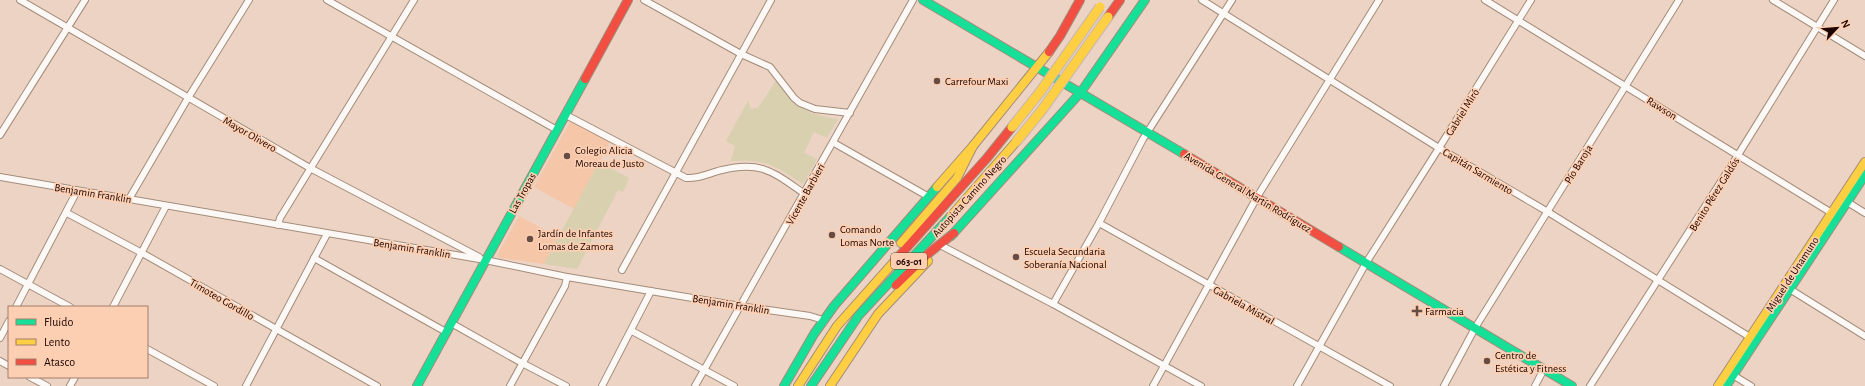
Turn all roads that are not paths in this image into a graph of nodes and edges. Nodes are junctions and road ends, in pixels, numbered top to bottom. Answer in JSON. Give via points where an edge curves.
{"nodes":[{"id":1,"x":20,"y":0,"type":"edge"},
{"id":2,"x":85,"y":0,"type":"edge"},
{"id":3,"x":249,"y":0,"type":"edge"},
{"id":4,"x":327,"y":0,"type":"edge"},
{"id":5,"x":414,"y":0,"type":"edge"},
{"id":6,"x":628,"y":0,"type":"edge"},
{"id":7,"x":644,"y":0,"type":"edge"},
{"id":8,"x":771,"y":0,"type":"edge"},
{"id":9,"x":913,"y":0,"type":"edge"},
{"id":10,"x":923,"y":0,"type":"edge"},
{"id":11,"x":1080,"y":0,"type":"edge"},
{"id":12,"x":1120,"y":0,"type":"edge"},
{"id":13,"x":1145,"y":0,"type":"edge"},
{"id":14,"x":1202,"y":0,"type":"edge"},
{"id":15,"x":1232,"y":0,"type":"edge"},
{"id":16,"x":1379,"y":0,"type":"edge"},
{"id":17,"x":1485,"y":0,"type":"edge"},
{"id":18,"x":1531,"y":0,"type":"edge"},
{"id":19,"x":1679,"y":0,"type":"edge"},
{"id":20,"x":1773,"y":0,"type":"edge"},
{"id":21,"x":1834,"y":0,"type":"edge"},
{"id":22,"x":1103,"y":3,"type":"edge"},
{"id":23,"x":1224,"y":14,"type":"junction"},
{"id":24,"x":1518,"y":20,"type":"junction"},
{"id":25,"x":1816,"y":27,"type":"junction"},
{"id":26,"x":68,"y":28,"type":"junction"},
{"id":27,"x":391,"y":37,"type":"junction"},
{"id":28,"x":741,"y":54,"type":"junction"},
{"id":29,"x":1865,"y":56,"type":"edge"},
{"id":30,"x":1038,"y":67,"type":"junction"},
{"id":31,"x":1331,"y":79,"type":"junction"},
{"id":32,"x":1626,"y":86,"type":"junction"},
{"id":33,"x":1081,"y":92,"type":"junction"},
{"id":34,"x":188,"y":98,"type":"junction"},
{"id":35,"x":850,"y":113,"type":"junction"},
{"id":36,"x":566,"y":115,"type":"junction"},
{"id":37,"x":557,"y":130,"type":"junction"},
{"id":38,"x":1148,"y":132,"type":"junction"},
{"id":39,"x":0,"y":135,"type":"edge"},
{"id":40,"x":834,"y":143,"type":"junction"},
{"id":41,"x":973,"y":146,"type":"junction"},
{"id":42,"x":1439,"y":148,"type":"junction"},
{"id":43,"x":1738,"y":155,"type":"junction"},
{"id":44,"x":1865,"y":162,"type":"edge"},
{"id":45,"x":310,"y":168,"type":"junction"},
{"id":46,"x":675,"y":174,"type":"junction"},
{"id":47,"x":1865,"y":176,"type":"edge"},
{"id":48,"x":0,"y":177,"type":"edge"},
{"id":49,"x":77,"y":191,"type":"junction"},
{"id":50,"x":805,"y":194,"type":"junction"},
{"id":51,"x":929,"y":197,"type":"junction"},
{"id":52,"x":1257,"y":198,"type":"junction"},
{"id":53,"x":129,"y":199,"type":"junction"},
{"id":54,"x":1844,"y":200,"type":"junction"},
{"id":55,"x":166,"y":206,"type":"junction"},
{"id":56,"x":1548,"y":212,"type":"junction"},
{"id":57,"x":67,"y":213,"type":"junction"},
{"id":58,"x":1865,"y":213,"type":"edge"},
{"id":59,"x":1835,"y":215,"type":"junction"},
{"id":60,"x":1099,"y":223,"type":"junction"},
{"id":61,"x":278,"y":225,"type":"junction"},
{"id":62,"x":954,"y":233,"type":"junction"},
{"id":63,"x":327,"y":234,"type":"junction"},
{"id":64,"x":942,"y":246,"type":"junction"},
{"id":65,"x":142,"y":253,"type":"junction"},
{"id":66,"x":314,"y":258,"type":"junction"},
{"id":67,"x":485,"y":260,"type":"junction"},
{"id":68,"x":1366,"y":263,"type":"junction"},
{"id":69,"x":0,"y":269,"type":"edge"},
{"id":70,"x":622,"y":270,"type":"dead end"},
{"id":71,"x":567,"y":277,"type":"junction"},
{"id":72,"x":1659,"y":281,"type":"junction"},
{"id":73,"x":28,"y":284,"type":"junction"},
{"id":74,"x":1208,"y":285,"type":"junction"},
{"id":75,"x":1788,"y":287,"type":"junction"},
{"id":76,"x":869,"y":289,"type":"junction"},
{"id":77,"x":652,"y":291,"type":"junction"},
{"id":78,"x":1053,"y":304,"type":"junction"},
{"id":79,"x":17,"y":306,"type":"edge"},
{"id":80,"x":68,"y":306,"type":"edge"},
{"id":81,"x":114,"y":306,"type":"edge"},
{"id":82,"x":740,"y":306,"type":"junction"},
{"id":83,"x":823,"y":320,"type":"junction"},
{"id":84,"x":8,"y":323,"type":"edge"},
{"id":85,"x":451,"y":323,"type":"junction"},
{"id":86,"x":1475,"y":328,"type":"junction"},
{"id":87,"x":277,"y":330,"type":"junction"},
{"id":88,"x":632,"y":331,"type":"junction"},
{"id":89,"x":446,"y":332,"type":"junction"},
{"id":90,"x":846,"y":332,"type":"junction"},
{"id":91,"x":1865,"y":336,"type":"edge"},
{"id":92,"x":0,"y":338,"type":"edge"},
{"id":93,"x":1753,"y":339,"type":"junction"},
{"id":94,"x":1319,"y":347,"type":"junction"},
{"id":95,"x":148,"y":350,"type":"edge"},
{"id":96,"x":522,"y":363,"type":"junction"},
{"id":97,"x":1164,"y":366,"type":"junction"},
{"id":98,"x":1544,"y":369,"type":"junction"},
{"id":99,"x":704,"y":370,"type":"junction"},
{"id":100,"x":1730,"y":373,"type":"junction"},
{"id":101,"x":32,"y":378,"type":"edge"},
{"id":102,"x":47,"y":386,"type":"edge"},
{"id":103,"x":214,"y":386,"type":"edge"},
{"id":104,"x":246,"y":386,"type":"edge"},
{"id":105,"x":377,"y":386,"type":"edge"},
{"id":106,"x":417,"y":386,"type":"edge"},
{"id":107,"x":510,"y":386,"type":"edge"},
{"id":108,"x":566,"y":386,"type":"edge"},
{"id":109,"x":602,"y":386,"type":"edge"},
{"id":110,"x":695,"y":386,"type":"edge"},
{"id":111,"x":734,"y":386,"type":"edge"},
{"id":112,"x":784,"y":386,"type":"edge"},
{"id":113,"x":798,"y":386,"type":"edge"},
{"id":114,"x":811,"y":386,"type":"edge"},
{"id":115,"x":830,"y":386,"type":"edge"},
{"id":116,"x":1153,"y":386,"type":"edge"},
{"id":117,"x":1200,"y":386,"type":"edge"},
{"id":118,"x":1297,"y":386,"type":"edge"},
{"id":119,"x":1390,"y":386,"type":"edge"},
{"id":120,"x":1444,"y":386,"type":"edge"},
{"id":121,"x":1535,"y":386,"type":"edge"},
{"id":122,"x":1572,"y":386,"type":"edge"},
{"id":123,"x":1590,"y":386,"type":"edge"},
{"id":124,"x":1718,"y":386,"type":"edge"},
{"id":125,"x":1726,"y":386,"type":"edge"},
{"id":126,"x":1751,"y":386,"type":"edge"}],
"edges":[{"from":1,"to":26,"type":"street","name":"Mayor Olivero"},
{"from":2,"to":26,"type":"street"},
{"from":3,"to":34,"type":"street"},
{"from":4,"to":27,"type":"street"},
{"from":5,"to":27,"type":"street"},
{"from":6,"to":36,"type":"main road","name":"Las Tropas"},
{"from":7,"to":28,"type":"street"},
{"from":8,"to":28,"type":"street"},
{"from":9,"to":35,"type":"street","name":"Vicente Barbieri"},
{"from":10,"to":30,"type":"main road","name":"Avenida General Martín Rodríguez"},
{"from":11,"to":30,"type":"main road","via":[[1060,36]]},
{"from":12,"to":90,"type":"main road","name":"Autopista Camino Negro","number":"063-01","bridge":true,"via":[[1042,110],[1016,142]]},
{"from":13,"to":33,"type":"main road"},
{"from":14,"to":23,"type":"street","name":"Capitán Sarmiento"},
{"from":15,"to":23,"type":"street"},
{"from":16,"to":31,"type":"street"},
{"from":17,"to":24,"type":"street","name":"Rawson"},
{"from":18,"to":24,"type":"street","name":"Gabriel Miró"},
{"from":19,"to":32,"type":"street","name":"Pío Baroja"},
{"from":20,"to":25,"type":"street"},
{"from":21,"to":25,"type":"street","name":"Benito Pérez Galdós"},
{"from":22,"to":76,"type":"main road","name":"Autopista Camino Negro","number":"063-01","bridge":true,"via":[[1040,92],[988,158]]},
{"from":23,"to":31,"type":"street","name":"Capitán Sarmiento"},
{"from":23,"to":38,"type":"street"},
{"from":24,"to":32,"type":"street","name":"Rawson"},
{"from":24,"to":42,"type":"street","name":"Gabriel Miró"},
{"from":25,"to":29,"type":"street"},
{"from":25,"to":43,"type":"street","name":"Benito Pérez Galdós"},
{"from":26,"to":34,"type":"street","name":"Mayor Olivero"},
{"from":26,"to":39,"type":"street"},
{"from":27,"to":37,"type":"street"},
{"from":27,"to":45,"type":"street"},
{"from":28,"to":35,"type":"street","via":[[770,67],[800,103],[815,109]]},
{"from":28,"to":46,"type":"street"},
{"from":30,"to":33,"type":"main road","name":"Avenida General Martín Rodríguez"},
{"from":30,"to":41,"type":"main road"},
{"from":31,"to":42,"type":"street","name":"Capitán Sarmiento"},
{"from":31,"to":52,"type":"street"},
{"from":32,"to":43,"type":"street","name":"Rawson"},
{"from":32,"to":56,"type":"street","name":"Pío Baroja"},
{"from":33,"to":38,"type":"main road","name":"Avenida General Martín Rodríguez"},
{"from":33,"to":62,"type":"main road"},
{"from":34,"to":45,"type":"street","name":"Mayor Olivero"},
{"from":34,"to":53,"type":"street"},
{"from":35,"to":40,"type":"street","name":"Vicente Barbieri"},
{"from":36,"to":37,"type":"main road","name":"Las Tropas"},
{"from":36,"to":46,"type":"street"},
{"from":37,"to":67,"type":"main road","name":"Las Tropas"},
{"from":38,"to":52,"type":"main road","name":"Avenida General Martín Rodríguez"},
{"from":38,"to":60,"type":"street"},
{"from":40,"to":50,"type":"street","name":"Vicente Barbieri"},
{"from":40,"to":51,"type":"street"},
{"from":41,"to":51,"type":"main road"},
{"from":41,"to":76,"type":"main road","via":[[957,178],[913,229]]},
{"from":42,"to":56,"type":"street","name":"Capitán Sarmiento"},
{"from":42,"to":68,"type":"street","name":"Gabriel Miró"},
{"from":43,"to":59,"type":"street","name":"Rawson"},
{"from":43,"to":72,"type":"street","name":"Benito Pérez Galdós"},
{"from":44,"to":54,"type":"main road","name":"Miguel de Unamuno"},
{"from":45,"to":61,"type":"street"},
{"from":45,"to":67,"type":"street","name":"Mayor Olivero"},
{"from":46,"to":50,"type":"street","via":[[695,179],[725,169],[754,166],[780,176]]},
{"from":46,"to":70,"type":"street"},
{"from":47,"to":54,"type":"main road","name":"Miguel de Unamuno"},
{"from":48,"to":49,"type":"street","name":"Benjamin Franklin"},
{"from":49,"to":53,"type":"street","name":"Benjamin Franklin"},
{"from":49,"to":57,"type":"street"},
{"from":50,"to":82,"type":"street","name":"Vicente Barbieri"},
{"from":51,"to":83,"type":"main road"},
{"from":52,"to":68,"type":"main road","name":"Avenida General Martín Rodríguez"},
{"from":52,"to":74,"type":"street"},
{"from":53,"to":55,"type":"street","name":"Benjamin Franklin"},
{"from":54,"to":58,"type":"street"},
{"from":54,"to":59,"type":"main road","name":"Miguel de Unamuno"},
{"from":55,"to":61,"type":"street","name":"Benjamin Franklin"},
{"from":55,"to":65,"type":"street"},
{"from":56,"to":72,"type":"street","name":"Capitán Sarmiento"},
{"from":56,"to":86,"type":"street","name":"Pío Baroja"},
{"from":57,"to":65,"type":"street","name":"Timoteo Gordillo"},
{"from":57,"to":73,"type":"street"},
{"from":59,"to":75,"type":"main road","name":"Miguel de Unamuno"},
{"from":60,"to":74,"type":"street","name":"Gabriela Mistral"},
{"from":60,"to":78,"type":"street"},
{"from":61,"to":63,"type":"street","name":"Benjamin Franklin"},
{"from":62,"to":64,"type":"main road"},
{"from":62,"to":90,"type":"main road","via":[[929,253]]},
{"from":63,"to":66,"type":"street"},
{"from":63,"to":67,"type":"street","name":"Benjamin Franklin"},
{"from":64,"to":78,"type":"street"},
{"from":64,"to":115,"type":"main road","via":[[878,314]]},
{"from":65,"to":81,"type":"street"},
{"from":65,"to":87,"type":"street","name":"Timoteo Gordillo"},
{"from":66,"to":87,"type":"street"},
{"from":66,"to":89,"type":"street"},
{"from":67,"to":71,"type":"street","name":"Benjamin Franklin"},
{"from":67,"to":85,"type":"main road","name":"Las Tropas"},
{"from":68,"to":86,"type":"main road","name":"Avenida General Martín Rodríguez"},
{"from":68,"to":94,"type":"street","name":"Gabriel Miró"},
{"from":69,"to":73,"type":"street"},
{"from":71,"to":77,"type":"street","name":"Benjamin Franklin"},
{"from":71,"to":96,"type":"street","via":[[565,286]]},
{"from":72,"to":93,"type":"street","name":"Capitán Sarmiento"},
{"from":72,"to":123,"type":"street","name":"Benito Pérez Galdós"},
{"from":73,"to":79,"type":"street"},
{"from":73,"to":80,"type":"street"},
{"from":74,"to":94,"type":"street","name":"Gabriela Mistral"},
{"from":74,"to":97,"type":"street"},
{"from":75,"to":91,"type":"street"},
{"from":75,"to":93,"type":"main road","name":"Miguel de Unamuno"},
{"from":76,"to":113,"type":"main road","name":"Autopista Camino Negro","number":"063-01","via":[[834,330]]},
{"from":77,"to":82,"type":"street","name":"Benjamin Franklin"},
{"from":77,"to":88,"type":"street"},
{"from":78,"to":97,"type":"street"},
{"from":82,"to":83,"type":"street","name":"Benjamin Franklin"},
{"from":82,"to":99,"type":"street","name":"Vicente Barbieri"},
{"from":83,"to":112,"type":"main road"},
{"from":84,"to":92,"type":"street"},
{"from":85,"to":89,"type":"main road","name":"Las Tropas"},
{"from":85,"to":96,"type":"street"},
{"from":86,"to":98,"type":"main road","name":"Avenida General Martín Rodríguez"},
{"from":86,"to":120,"type":"street","name":"Pío Baroja"},
{"from":87,"to":104,"type":"street"},
{"from":87,"to":105,"type":"street","name":"Timoteo Gordillo"},
{"from":88,"to":99,"type":"street"},
{"from":88,"to":109,"type":"street"},
{"from":89,"to":106,"type":"main road","name":"Las Tropas"},
{"from":90,"to":114,"type":"main road","name":"Autopista Camino Negro","number":"063-01"},
{"from":93,"to":100,"type":"main road","name":"Miguel de Unamuno"},
{"from":94,"to":118,"type":"street","name":"Gabriel Miró"},
{"from":94,"to":119,"type":"street","name":"Gabriela Mistral"},
{"from":95,"to":103,"type":"street"},
{"from":96,"to":107,"type":"street"},
{"from":96,"to":108,"type":"street"},
{"from":97,"to":116,"type":"street"},
{"from":97,"to":117,"type":"street"},
{"from":98,"to":121,"type":"street"},
{"from":98,"to":122,"type":"main road","name":"Avenida General Martín Rodríguez"},
{"from":99,"to":110,"type":"street","name":"Vicente Barbieri"},
{"from":99,"to":111,"type":"street"},
{"from":100,"to":124,"type":"main road","name":"Miguel de Unamuno"},
{"from":100,"to":125,"type":"main road","name":"Miguel de Unamuno"},
{"from":100,"to":126,"type":"street"},
{"from":101,"to":102,"type":"street"}]}
